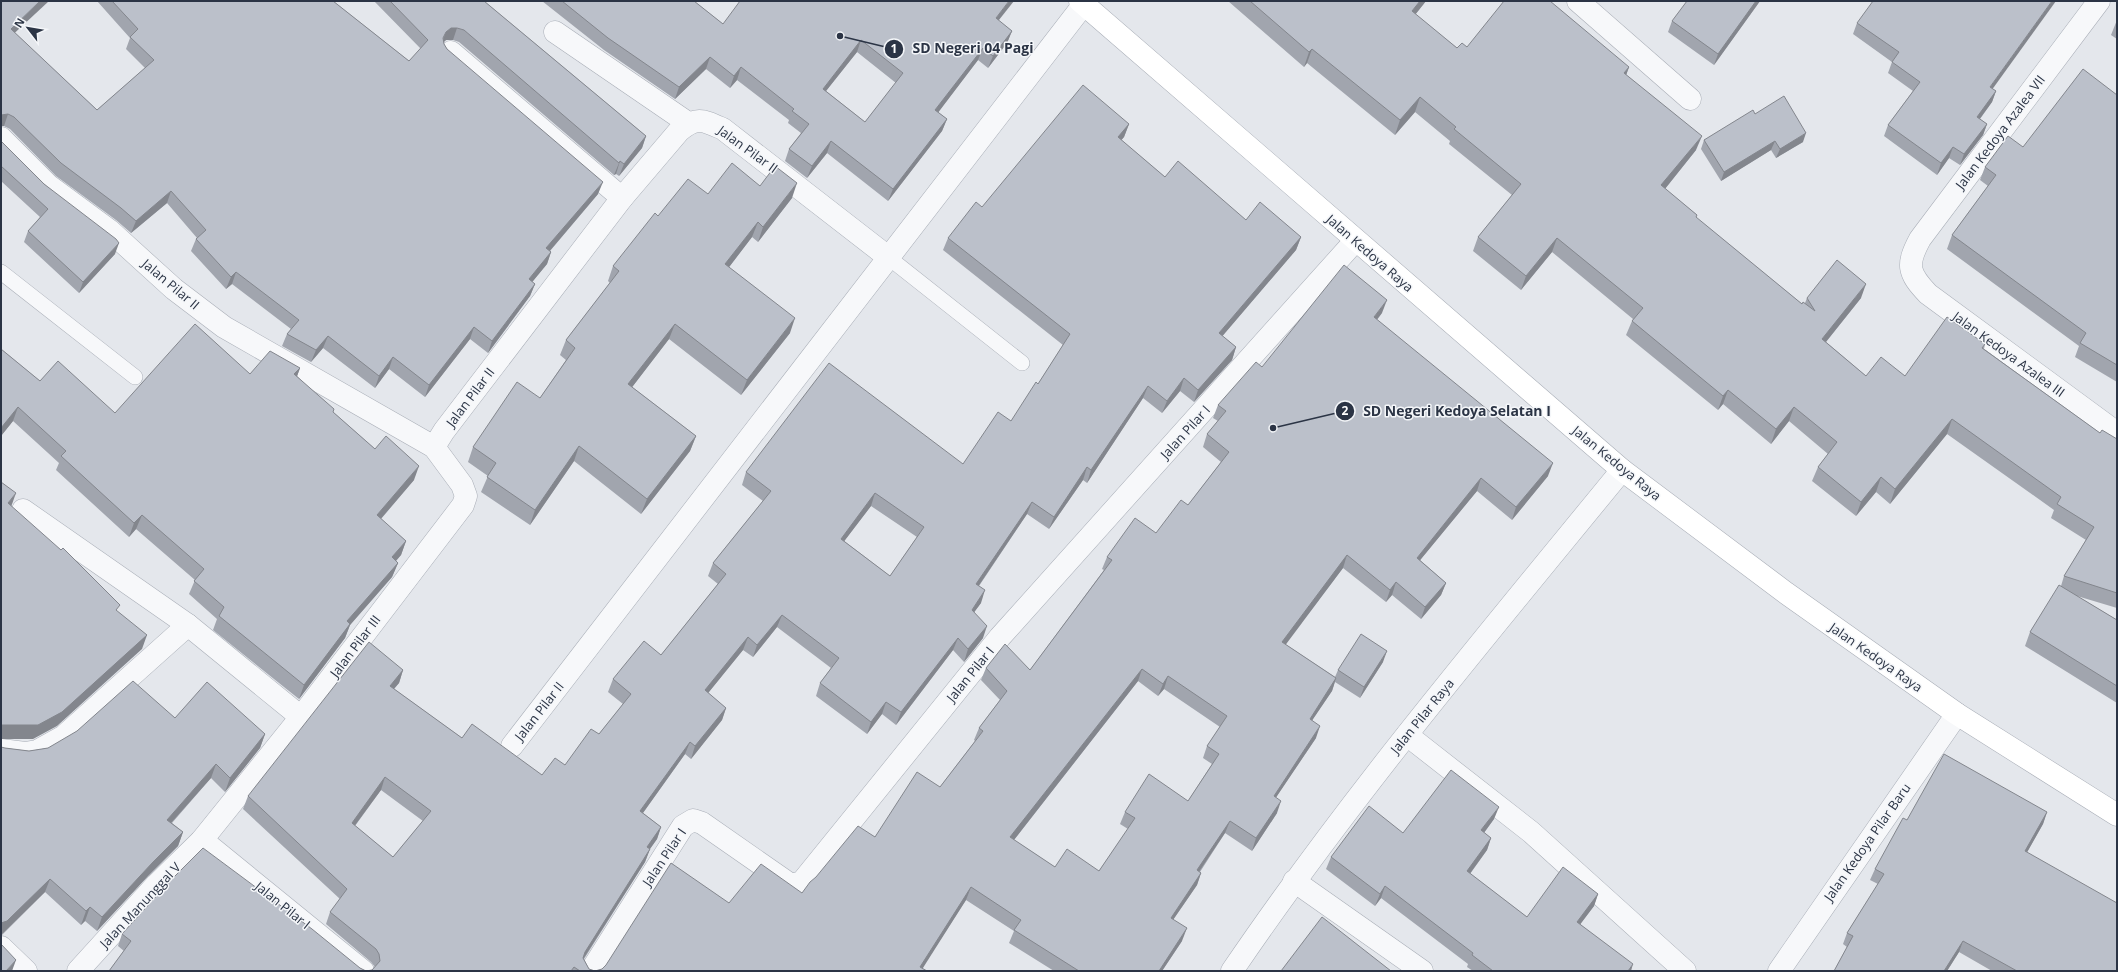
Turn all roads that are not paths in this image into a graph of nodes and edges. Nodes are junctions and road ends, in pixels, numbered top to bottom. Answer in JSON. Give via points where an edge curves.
{"nodes":[{"id":1,"x":1578,"y":1,"type":"edge"},
{"id":2,"x":2099,"y":1,"type":"edge"},
{"id":3,"x":1082,"y":3,"type":"edge"},
{"id":4,"x":555,"y":32,"type":"dead end"},
{"id":5,"x":451,"y":52,"type":"edge"},
{"id":6,"x":1690,"y":99,"type":"dead end"},
{"id":7,"x":688,"y":123,"type":"junction"},
{"id":8,"x":1,"y":138,"type":"edge"},
{"id":9,"x":622,"y":198,"type":"junction"},
{"id":10,"x":1355,"y":241,"type":"junction"},
{"id":11,"x":888,"y":257,"type":"junction"},
{"id":12,"x":1909,"y":268,"type":"joint"},
{"id":13,"x":1,"y":272,"type":"edge"},
{"id":14,"x":1022,"y":363,"type":"dead end"},
{"id":15,"x":134,"y":377,"type":"dead end"},
{"id":16,"x":2117,"y":433,"type":"edge"},
{"id":17,"x":434,"y":448,"type":"junction"},
{"id":18,"x":1622,"y":470,"type":"junction"},
{"id":19,"x":23,"y":510,"type":"dead end"},
{"id":20,"x":188,"y":625,"type":"junction"},
{"id":21,"x":1957,"y":714,"type":"junction"},
{"id":22,"x":301,"y":717,"type":"junction"},
{"id":23,"x":1406,"y":734,"type":"junction"},
{"id":24,"x":512,"y":746,"type":"dead end"},
{"id":25,"x":1,"y":750,"type":"edge"},
{"id":26,"x":2117,"y":815,"type":"edge"},
{"id":27,"x":202,"y":840,"type":"junction"},
{"id":28,"x":1294,"y":881,"type":"junction"},
{"id":29,"x":1,"y":947,"type":"edge"},
{"id":30,"x":1781,"y":970,"type":"edge"},
{"id":31,"x":26,"y":971,"type":"edge"},
{"id":32,"x":78,"y":971,"type":"edge"},
{"id":33,"x":364,"y":971,"type":"edge"},
{"id":34,"x":591,"y":971,"type":"edge"},
{"id":35,"x":1232,"y":971,"type":"edge"},
{"id":36,"x":1422,"y":971,"type":"edge"},
{"id":37,"x":1684,"y":971,"type":"edge"}],
"edges":[{"from":1,"to":6,"type":"street"},
{"from":2,"to":12,"type":"street","name":"Jalan Kedoya Azalea VII","via":[[1920,238],[1912,253]]},
{"from":3,"to":10,"type":"street","name":"Jalan Kedoya Raya"},
{"from":3,"to":11,"type":"street","name":"Jalan Pilar II"},
{"from":4,"to":7,"type":"street"},
{"from":5,"to":9,"type":"street"},
{"from":7,"to":9,"type":"street","name":"Jalan Pilar II"},
{"from":7,"to":11,"type":"street","name":"Jalan Pilar II","via":[[701,119],[723,128]]},
{"from":8,"to":17,"type":"street","name":"Jalan Pilar II","via":[[48,185],[109,230],[174,288],[224,327]]},
{"from":9,"to":17,"type":"street","name":"Jalan Pilar II","via":[[444,431]]},
{"from":10,"to":18,"type":"street","name":"Jalan Kedoya Raya"},
{"from":10,"to":34,"type":"street","name":"Jalan Pilar I","via":[[1000,638],[802,882],[791,885],[702,823],[693,820],[683,826]]},
{"from":11,"to":14,"type":"lane"},
{"from":11,"to":24,"type":"street","name":"Jalan Pilar II"},
{"from":12,"to":16,"type":"street","name":"Jalan Kedoya Azalea III","via":[[1916,281],[1928,294]]},
{"from":13,"to":15,"type":"lane"},
{"from":17,"to":22,"type":"street","name":"Jalan Pilar III","via":[[462,485],[466,496],[463,505]]},
{"from":18,"to":21,"type":"street","name":"Jalan Kedoya Raya","via":[[1786,593]]},
{"from":18,"to":23,"type":"street","name":"Jalan Pilar Raya"},
{"from":19,"to":20,"type":"street"},
{"from":20,"to":22,"type":"street"},
{"from":20,"to":25,"type":"street","via":[[64,736],[37,751],[25,753]]},
{"from":21,"to":26,"type":"street","name":"Jalan Kedoya Raya"},
{"from":21,"to":30,"type":"street","name":"Jalan Kedoya Pilar Baru"},
{"from":22,"to":27,"type":"street","name":"Jalan Pilar III"},
{"from":23,"to":28,"type":"street","name":"Jalan Pilar Raya"},
{"from":23,"to":37,"type":"street","via":[[1531,832]]},
{"from":27,"to":32,"type":"street","name":"Jalan Manunggal V","via":[[157,884]]},
{"from":27,"to":33,"type":"street","name":"Jalan Pilar I"},
{"from":28,"to":35,"type":"street","name":"Jalan Pilar Raya"},
{"from":28,"to":36,"type":"street"},
{"from":29,"to":31,"type":"street"}]}
